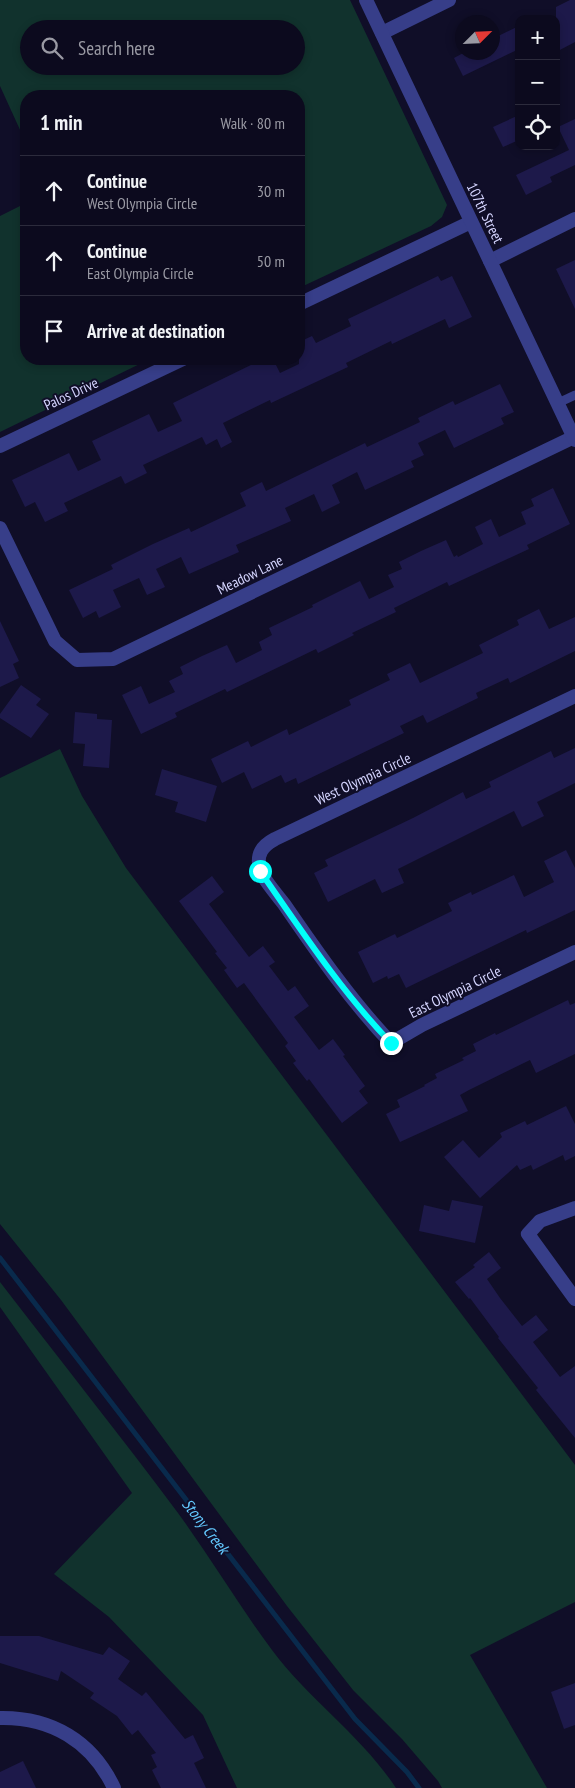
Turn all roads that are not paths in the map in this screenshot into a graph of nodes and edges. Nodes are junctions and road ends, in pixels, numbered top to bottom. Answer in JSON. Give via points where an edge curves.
{"nodes":[{"id":1,"x":366,"y":0,"type":"edge"},
{"id":2,"x":449,"y":0,"type":"edge"},
{"id":3,"x":382,"y":33,"type":"junction"},
{"id":4,"x":575,"y":219,"type":"edge"},
{"id":5,"x":471,"y":222,"type":"junction"},
{"id":6,"x":490,"y":261,"type":"junction"},
{"id":7,"x":305,"y":301,"type":"edge"},
{"id":8,"x":170,"y":365,"type":"edge"},
{"id":9,"x":575,"y":395,"type":"edge"},
{"id":10,"x":558,"y":403,"type":"junction"},
{"id":11,"x":574,"y":438,"type":"edge"},
{"id":12,"x":0,"y":446,"type":"edge"},
{"id":13,"x":0,"y":528,"type":"edge"},
{"id":14,"x":575,"y":696,"type":"edge"},
{"id":15,"x":307,"y":938,"type":"joint"},
{"id":16,"x":575,"y":952,"type":"edge"},
{"id":17,"x":575,"y":1208,"type":"edge"},
{"id":18,"x":575,"y":1299,"type":"edge"},
{"id":19,"x":0,"y":1718,"type":"edge"},
{"id":20,"x":114,"y":1788,"type":"edge"}],
"edges":[{"from":1,"to":3,"type":"street","name":"107th Street"},
{"from":2,"to":3,"type":"street"},
{"from":3,"to":5,"type":"street","name":"107th Street"},
{"from":4,"to":6,"type":"street"},
{"from":5,"to":6,"type":"street","name":"107th Street"},
{"from":5,"to":7,"type":"street"},
{"from":6,"to":10,"type":"street","name":"107th Street"},
{"from":8,"to":12,"type":"street","name":"Palos Drive"},
{"from":9,"to":10,"type":"lane"},
{"from":10,"to":11,"type":"street","name":"107th Street"},
{"from":11,"to":13,"type":"street","name":"Meadow Lane","via":[[113,659],[76,660],[54,641]]},
{"from":14,"to":15,"type":"street","name":"West Olympia Circle","via":[[265,845],[259,854],[260,871]]},
{"from":15,"to":16,"type":"street","name":"East Olympia Circle","via":[[369,1020],[391,1043]]},
{"from":17,"to":18,"type":"street","via":[[540,1221],[528,1234]]},
{"from":19,"to":20,"type":"street","via":[[36,1720],[69,1736],[100,1764]]}]}
